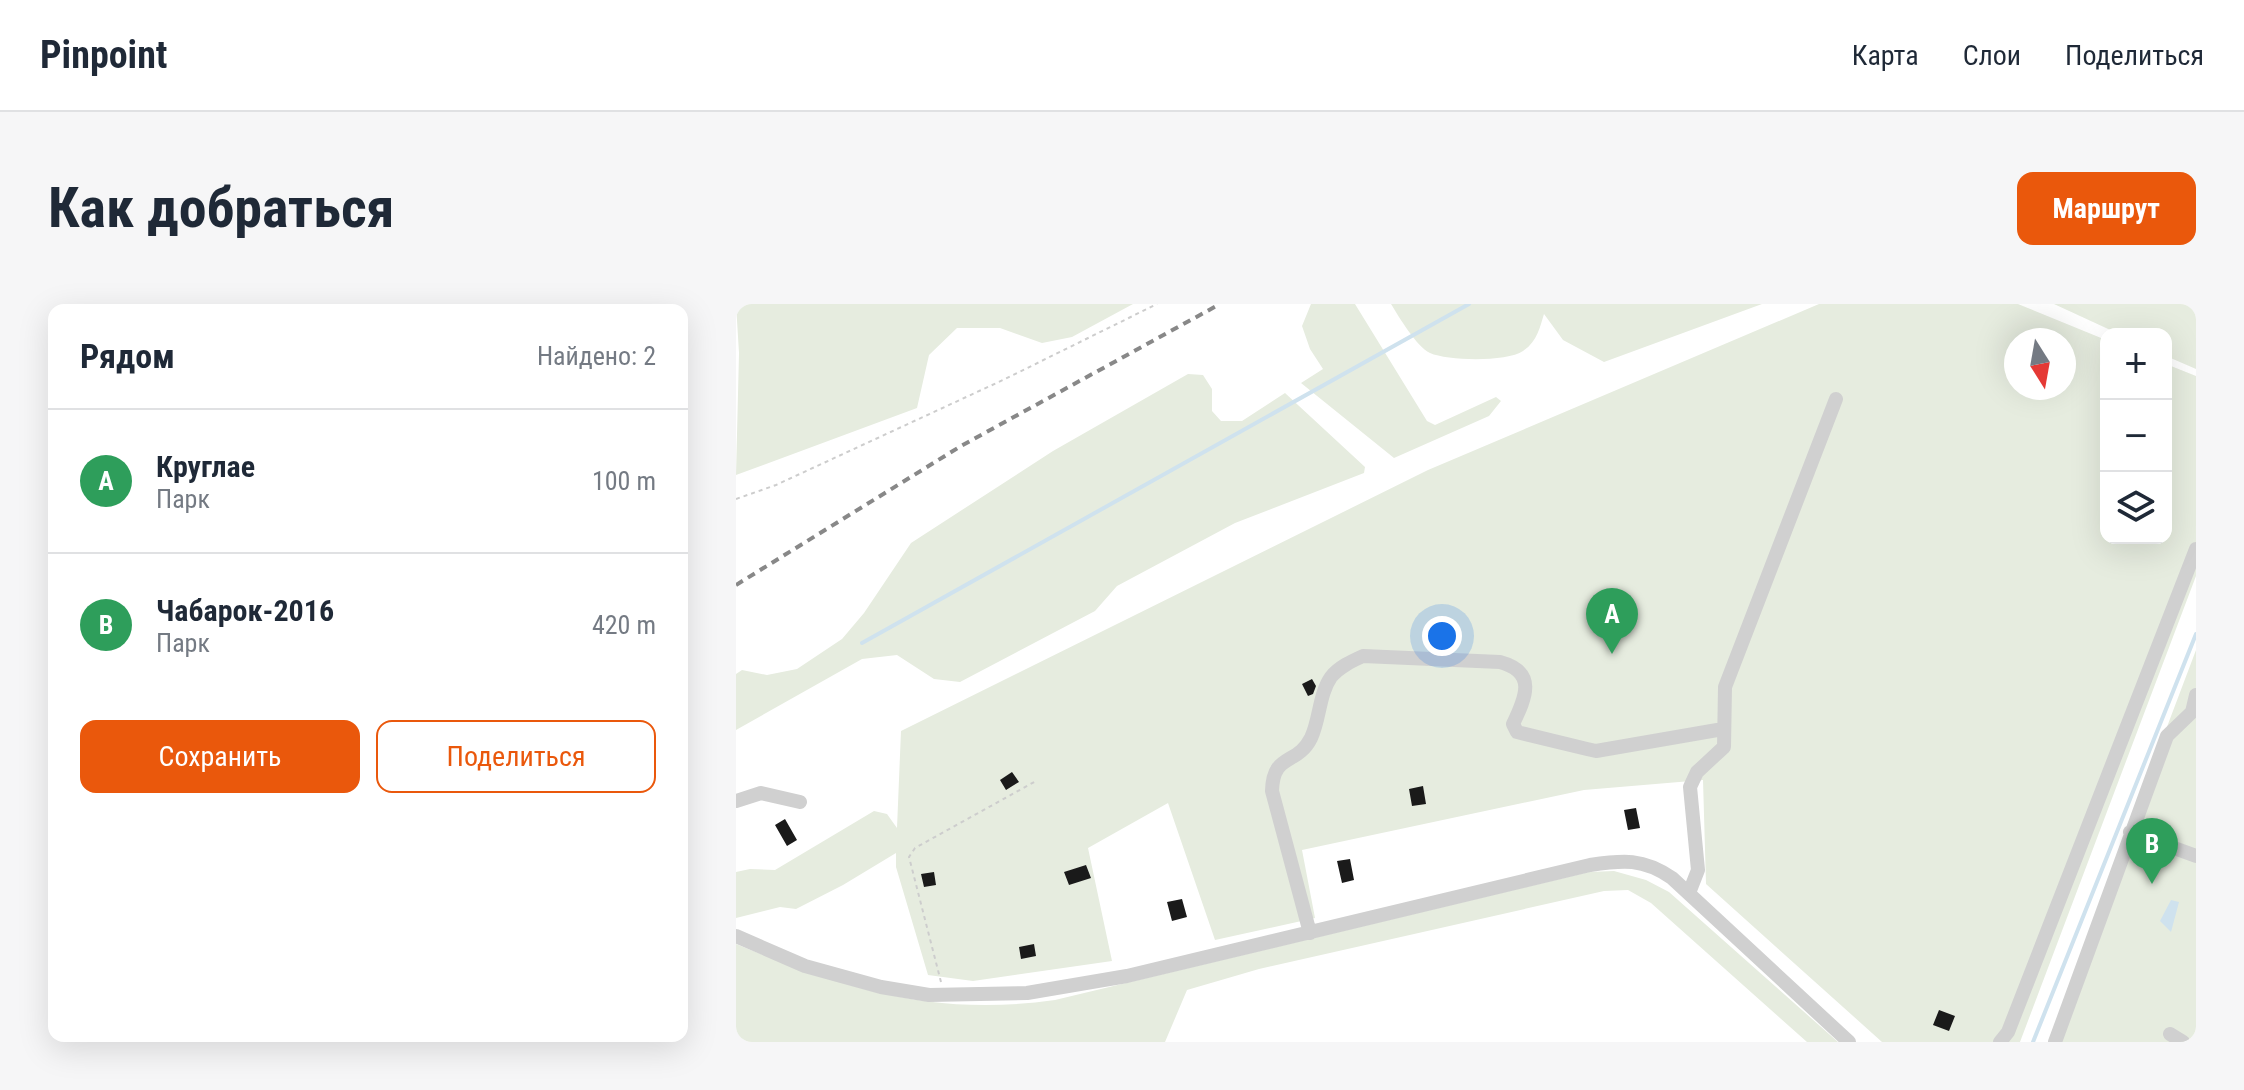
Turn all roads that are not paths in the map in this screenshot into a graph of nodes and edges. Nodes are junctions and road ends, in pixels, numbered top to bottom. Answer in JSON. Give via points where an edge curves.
{"nodes":[{"id":1,"x":1836,"y":399,"type":"dead end"},
{"id":2,"x":2196,"y":549,"type":"edge"},
{"id":3,"x":2196,"y":695,"type":"edge"},
{"id":4,"x":1723,"y":729,"type":"junction"},
{"id":5,"x":736,"y":801,"type":"edge"},
{"id":6,"x":800,"y":802,"type":"dead end"},
{"id":7,"x":2130,"y":832,"type":"junction"},
{"id":8,"x":2196,"y":856,"type":"edge"},
{"id":9,"x":1689,"y":893,"type":"junction"},
{"id":10,"x":1310,"y":933,"type":"junction"},
{"id":11,"x":736,"y":936,"type":"edge"},
{"id":12,"x":1849,"y":1042,"type":"edge"},
{"id":13,"x":2000,"y":1042,"type":"edge"},
{"id":14,"x":2055,"y":1042,"type":"edge"}],
"edges":[{"from":1,"to":4,"type":"street","via":[[1725,687]]},
{"from":2,"to":13,"type":"street"},
{"from":3,"to":7,"type":"street","via":[[2192,712],[2167,736]]},
{"from":4,"to":9,"type":"street","via":[[1724,747],[1697,772],[1690,787],[1698,870]]},
{"from":4,"to":10,"type":"street","via":[[1596,751],[1517,732],[1513,724],[1525,687],[1515,666],[1363,656],[1347,663],[1331,677],[1311,738],[1299,754],[1279,764],[1273,777],[1272,791]]},
{"from":5,"to":6,"type":"street","via":[[761,793]]},
{"from":7,"to":8,"type":"street"},
{"from":7,"to":14,"type":"street"},
{"from":9,"to":10,"type":"street","via":[[1656,867],[1621,860]]},
{"from":9,"to":12,"type":"street"},
{"from":10,"to":11,"type":"street","via":[[1127,976],[1027,993],[939,995],[844,978]]}]}
